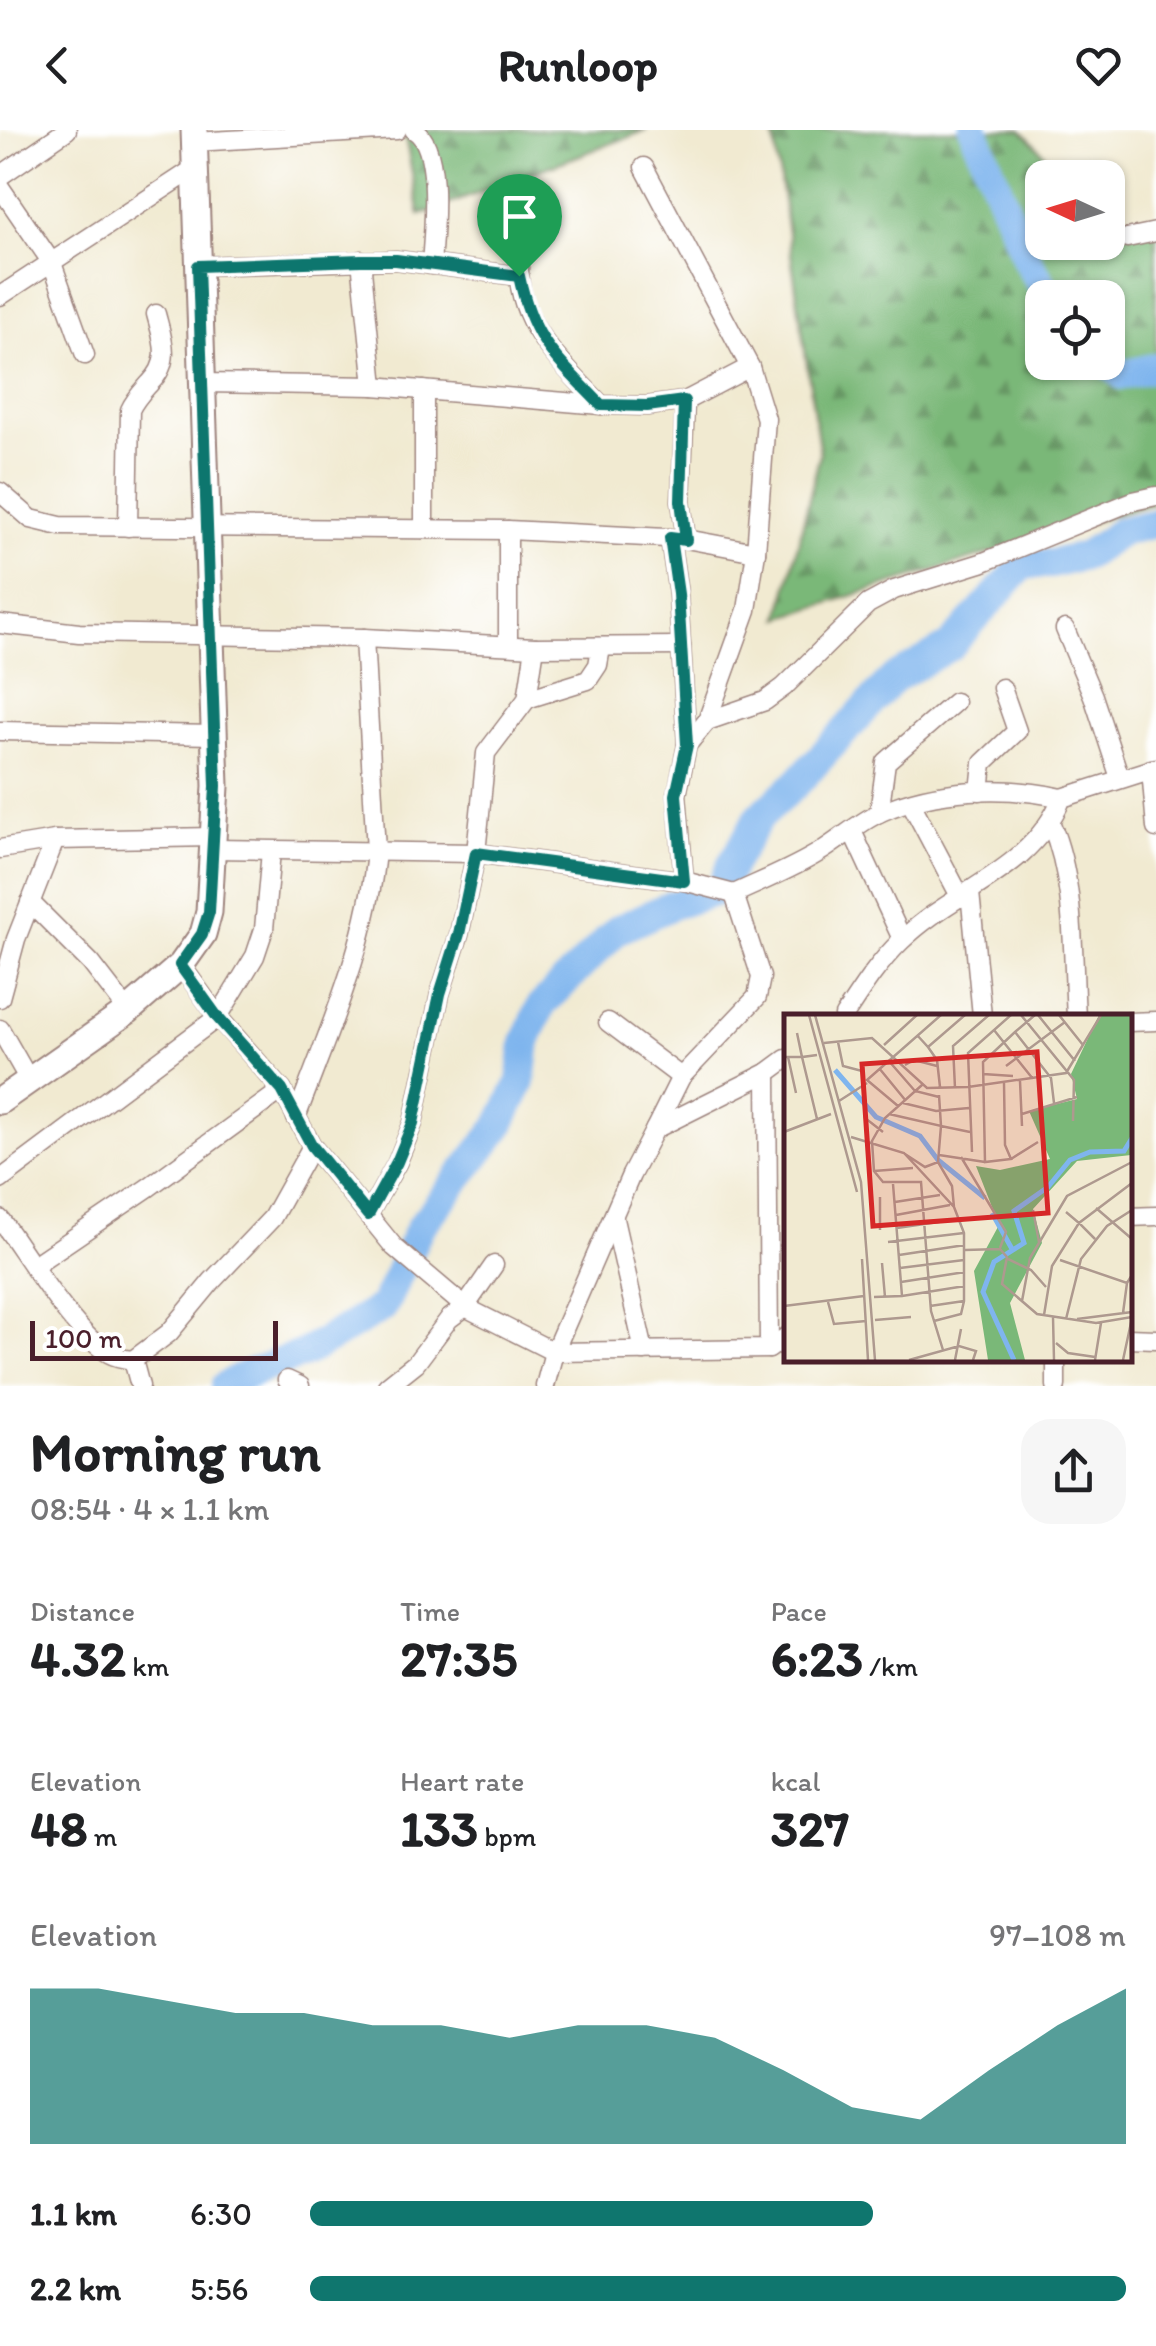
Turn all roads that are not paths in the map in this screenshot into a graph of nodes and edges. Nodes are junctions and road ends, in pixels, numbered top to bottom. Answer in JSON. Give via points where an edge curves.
{"nodes":[{"id":1,"x":67,"y":130,"type":"edge"},
{"id":2,"x":386,"y":130,"type":"edge"},
{"id":3,"x":414,"y":130,"type":"edge"},
{"id":4,"x":194,"y":147,"type":"edge"},
{"id":5,"x":644,"y":168,"type":"dead end"},
{"id":6,"x":0,"y":176,"type":"edge"},
{"id":7,"x":0,"y":187,"type":"edge"},
{"id":8,"x":522,"y":201,"type":"dead end"},
{"id":9,"x":1156,"y":232,"type":"edge"},
{"id":10,"x":1127,"y":238,"type":"dead end"},
{"id":11,"x":361,"y":260,"type":"junction"},
{"id":12,"x":52,"y":263,"type":"junction"},
{"id":13,"x":432,"y":265,"type":"junction"},
{"id":14,"x":198,"y":266,"type":"junction"},
{"id":15,"x":519,"y":276,"type":"junction"},
{"id":16,"x":0,"y":296,"type":"edge"},
{"id":17,"x":156,"y":314,"type":"dead end"},
{"id":18,"x":84,"y":356,"type":"dead end"},
{"id":19,"x":750,"y":367,"type":"junction"},
{"id":20,"x":202,"y":382,"type":"junction"},
{"id":21,"x":374,"y":386,"type":"junction"},
{"id":22,"x":424,"y":390,"type":"junction"},
{"id":23,"x":684,"y":401,"type":"junction"},
{"id":24,"x":601,"y":405,"type":"junction"},
{"id":25,"x":1156,"y":496,"type":"edge"},
{"id":26,"x":2,"y":498,"type":"edge"},
{"id":27,"x":206,"y":526,"type":"junction"},
{"id":28,"x":128,"y":527,"type":"junction"},
{"id":29,"x":424,"y":528,"type":"junction"},
{"id":30,"x":508,"y":530,"type":"junction"},
{"id":31,"x":678,"y":539,"type":"junction"},
{"id":32,"x":756,"y":552,"type":"junction"},
{"id":33,"x":0,"y":624,"type":"edge"},
{"id":34,"x":1064,"y":629,"type":"dead end"},
{"id":35,"x":212,"y":637,"type":"junction"},
{"id":36,"x":364,"y":638,"type":"junction"},
{"id":37,"x":508,"y":644,"type":"junction"},
{"id":38,"x":681,"y":646,"type":"junction"},
{"id":39,"x":535,"y":647,"type":"junction"},
{"id":40,"x":601,"y":648,"type":"junction"},
{"id":41,"x":1002,"y":688,"type":"dead end"},
{"id":42,"x":527,"y":699,"type":"junction"},
{"id":43,"x":955,"y":702,"type":"dead end"},
{"id":44,"x":708,"y":721,"type":"junction"},
{"id":45,"x":0,"y":731,"type":"edge"},
{"id":46,"x":214,"y":735,"type":"junction"},
{"id":47,"x":687,"y":745,"type":"junction"},
{"id":48,"x":1153,"y":768,"type":"edge"},
{"id":49,"x":1120,"y":778,"type":"junction"},
{"id":50,"x":980,"y":791,"type":"junction"},
{"id":51,"x":1062,"y":798,"type":"junction"},
{"id":52,"x":911,"y":803,"type":"junction"},
{"id":53,"x":880,"y":813,"type":"junction"},
{"id":54,"x":1050,"y":824,"type":"junction"},
{"id":55,"x":1156,"y":828,"type":"edge"},
{"id":56,"x":852,"y":831,"type":"junction"},
{"id":57,"x":56,"y":840,"type":"junction"},
{"id":58,"x":214,"y":843,"type":"junction"},
{"id":59,"x":0,"y":848,"type":"edge"},
{"id":60,"x":272,"y":851,"type":"junction"},
{"id":61,"x":376,"y":851,"type":"junction"},
{"id":62,"x":476,"y":853,"type":"junction"},
{"id":63,"x":684,"y":881,"type":"junction"},
{"id":64,"x":723,"y":890,"type":"junction"},
{"id":65,"x":965,"y":895,"type":"junction"},
{"id":66,"x":30,"y":902,"type":"junction"},
{"id":67,"x":902,"y":939,"type":"junction"},
{"id":68,"x":180,"y":965,"type":"junction"},
{"id":69,"x":0,"y":998,"type":"edge"},
{"id":70,"x":128,"y":1010,"type":"junction"},
{"id":71,"x":845,"y":1014,"type":"edge"},
{"id":72,"x":982,"y":1014,"type":"edge"},
{"id":73,"x":1076,"y":1014,"type":"edge"},
{"id":74,"x":218,"y":1018,"type":"junction"},
{"id":75,"x":1156,"y":1021,"type":"edge"},
{"id":76,"x":608,"y":1022,"type":"dead end"},
{"id":77,"x":1131,"y":1022,"type":"edge"},
{"id":78,"x":0,"y":1029,"type":"edge"},
{"id":79,"x":784,"y":1060,"type":"edge"},
{"id":80,"x":766,"y":1073,"type":"junction"},
{"id":81,"x":681,"y":1077,"type":"junction"},
{"id":82,"x":29,"y":1080,"type":"junction"},
{"id":83,"x":282,"y":1090,"type":"junction"},
{"id":84,"x":0,"y":1101,"type":"edge"},
{"id":85,"x":296,"y":1118,"type":"junction"},
{"id":86,"x":655,"y":1129,"type":"junction"},
{"id":87,"x":312,"y":1146,"type":"junction"},
{"id":88,"x":0,"y":1180,"type":"edge"},
{"id":89,"x":368,"y":1215,"type":"junction"},
{"id":90,"x":0,"y":1219,"type":"edge"},
{"id":91,"x":614,"y":1219,"type":"junction"},
{"id":92,"x":34,"y":1265,"type":"junction"},
{"id":93,"x":494,"y":1265,"type":"dead end"},
{"id":94,"x":465,"y":1307,"type":"junction"},
{"id":95,"x":784,"y":1338,"type":"edge"},
{"id":96,"x":1131,"y":1338,"type":"edge"},
{"id":97,"x":1156,"y":1339,"type":"edge"},
{"id":98,"x":769,"y":1348,"type":"junction"},
{"id":99,"x":644,"y":1351,"type":"junction"},
{"id":100,"x":554,"y":1352,"type":"junction"},
{"id":101,"x":133,"y":1360,"type":"junction"},
{"id":102,"x":140,"y":1386,"type":"edge"},
{"id":103,"x":387,"y":1386,"type":"edge"},
{"id":104,"x":545,"y":1386,"type":"edge"}],
"edges":[{"from":1,"to":6,"type":"street"},
{"from":2,"to":4,"type":"street"},
{"from":3,"to":13,"type":"street","via":[[424,136],[432,175]]},
{"from":4,"to":12,"type":"street"},
{"from":4,"to":14,"type":"main road"},
{"from":5,"to":19,"type":"street"},
{"from":7,"to":12,"type":"street"},
{"from":8,"to":15,"type":"street"},
{"from":9,"to":10,"type":"street"},
{"from":11,"to":13,"type":"street"},
{"from":11,"to":14,"type":"street"},
{"from":11,"to":21,"type":"street"},
{"from":12,"to":16,"type":"street"},
{"from":12,"to":18,"type":"street"},
{"from":13,"to":15,"type":"street"},
{"from":14,"to":20,"type":"main road"},
{"from":15,"to":24,"type":"street","via":[[541,339]]},
{"from":17,"to":28,"type":"street","via":[[166,359],[130,410]]},
{"from":19,"to":23,"type":"street"},
{"from":19,"to":32,"type":"street","via":[[766,419]]},
{"from":20,"to":21,"type":"street"},
{"from":20,"to":27,"type":"main road"},
{"from":21,"to":22,"type":"street"},
{"from":22,"to":24,"type":"street"},
{"from":22,"to":29,"type":"street"},
{"from":23,"to":24,"type":"street"},
{"from":23,"to":31,"type":"street"},
{"from":25,"to":44,"type":"street","via":[[894,590],[868,604],[765,701]]},
{"from":26,"to":28,"type":"street","via":[[45,523]]},
{"from":27,"to":28,"type":"street"},
{"from":27,"to":29,"type":"street"},
{"from":27,"to":35,"type":"main road"},
{"from":29,"to":30,"type":"street"},
{"from":30,"to":31,"type":"street"},
{"from":30,"to":37,"type":"street"},
{"from":31,"to":32,"type":"street"},
{"from":31,"to":38,"type":"street"},
{"from":32,"to":44,"type":"street","via":[[747,610]]},
{"from":33,"to":35,"type":"street"},
{"from":34,"to":49,"type":"street"},
{"from":35,"to":36,"type":"street"},
{"from":35,"to":46,"type":"main road"},
{"from":36,"to":37,"type":"street"},
{"from":36,"to":61,"type":"street"},
{"from":37,"to":39,"type":"street"},
{"from":38,"to":40,"type":"street"},
{"from":38,"to":47,"type":"street"},
{"from":39,"to":40,"type":"street"},
{"from":39,"to":42,"type":"street"},
{"from":40,"to":42,"type":"street","via":[[588,680]]},
{"from":41,"to":50,"type":"street","via":[[1017,731],[983,763]]},
{"from":42,"to":62,"type":"street","via":[[486,753]]},
{"from":43,"to":53,"type":"street","via":[[886,762]]},
{"from":44,"to":47,"type":"street"},
{"from":45,"to":46,"type":"street"},
{"from":46,"to":58,"type":"main road"},
{"from":47,"to":63,"type":"street","via":[[676,795]]},
{"from":48,"to":49,"type":"street"},
{"from":48,"to":55,"type":"street"},
{"from":49,"to":51,"type":"street"},
{"from":50,"to":51,"type":"street"},
{"from":50,"to":52,"type":"street"},
{"from":51,"to":54,"type":"street"},
{"from":52,"to":53,"type":"street"},
{"from":52,"to":65,"type":"street"},
{"from":53,"to":56,"type":"street"},
{"from":54,"to":65,"type":"street","via":[[1027,852]]},
{"from":54,"to":73,"type":"street","via":[[1067,879]]},
{"from":56,"to":64,"type":"street","via":[[796,866]]},
{"from":56,"to":67,"type":"street"},
{"from":57,"to":58,"type":"street"},
{"from":57,"to":59,"type":"street"},
{"from":57,"to":66,"type":"street"},
{"from":58,"to":60,"type":"street"},
{"from":58,"to":68,"type":"main road","via":[[206,922]]},
{"from":60,"to":61,"type":"street"},
{"from":60,"to":74,"type":"street","via":[[260,942]]},
{"from":61,"to":62,"type":"street"},
{"from":61,"to":85,"type":"street","via":[[354,953]]},
{"from":62,"to":63,"type":"street"},
{"from":62,"to":89,"type":"street","via":[[413,1123]]},
{"from":63,"to":64,"type":"street"},
{"from":64,"to":81,"type":"street","via":[[760,988]]},
{"from":65,"to":67,"type":"street"},
{"from":65,"to":72,"type":"street"},
{"from":66,"to":69,"type":"street"},
{"from":66,"to":70,"type":"street"},
{"from":67,"to":71,"type":"street"},
{"from":68,"to":70,"type":"main road"},
{"from":68,"to":74,"type":"street"},
{"from":70,"to":82,"type":"main road"},
{"from":74,"to":83,"type":"street"},
{"from":74,"to":88,"type":"street"},
{"from":75,"to":77,"type":"street"},
{"from":76,"to":81,"type":"street"},
{"from":78,"to":82,"type":"street"},
{"from":79,"to":80,"type":"street"},
{"from":80,"to":86,"type":"street"},
{"from":80,"to":98,"type":"street"},
{"from":81,"to":86,"type":"street"},
{"from":82,"to":84,"type":"main road"},
{"from":83,"to":85,"type":"street"},
{"from":83,"to":92,"type":"street"},
{"from":85,"to":87,"type":"street"},
{"from":86,"to":91,"type":"street"},
{"from":87,"to":89,"type":"street"},
{"from":87,"to":101,"type":"street","via":[[272,1218],[169,1334]]},
{"from":89,"to":94,"type":"street","via":[[411,1264]]},
{"from":90,"to":92,"type":"street"},
{"from":91,"to":99,"type":"street"},
{"from":91,"to":100,"type":"street"},
{"from":92,"to":101,"type":"street","via":[[97,1345]]},
{"from":93,"to":94,"type":"street"},
{"from":94,"to":100,"type":"street"},
{"from":94,"to":103,"type":"street"},
{"from":95,"to":98,"type":"street"},
{"from":96,"to":97,"type":"street"},
{"from":98,"to":99,"type":"street"},
{"from":99,"to":100,"type":"street"},
{"from":100,"to":104,"type":"street"},
{"from":101,"to":102,"type":"street"}]}
